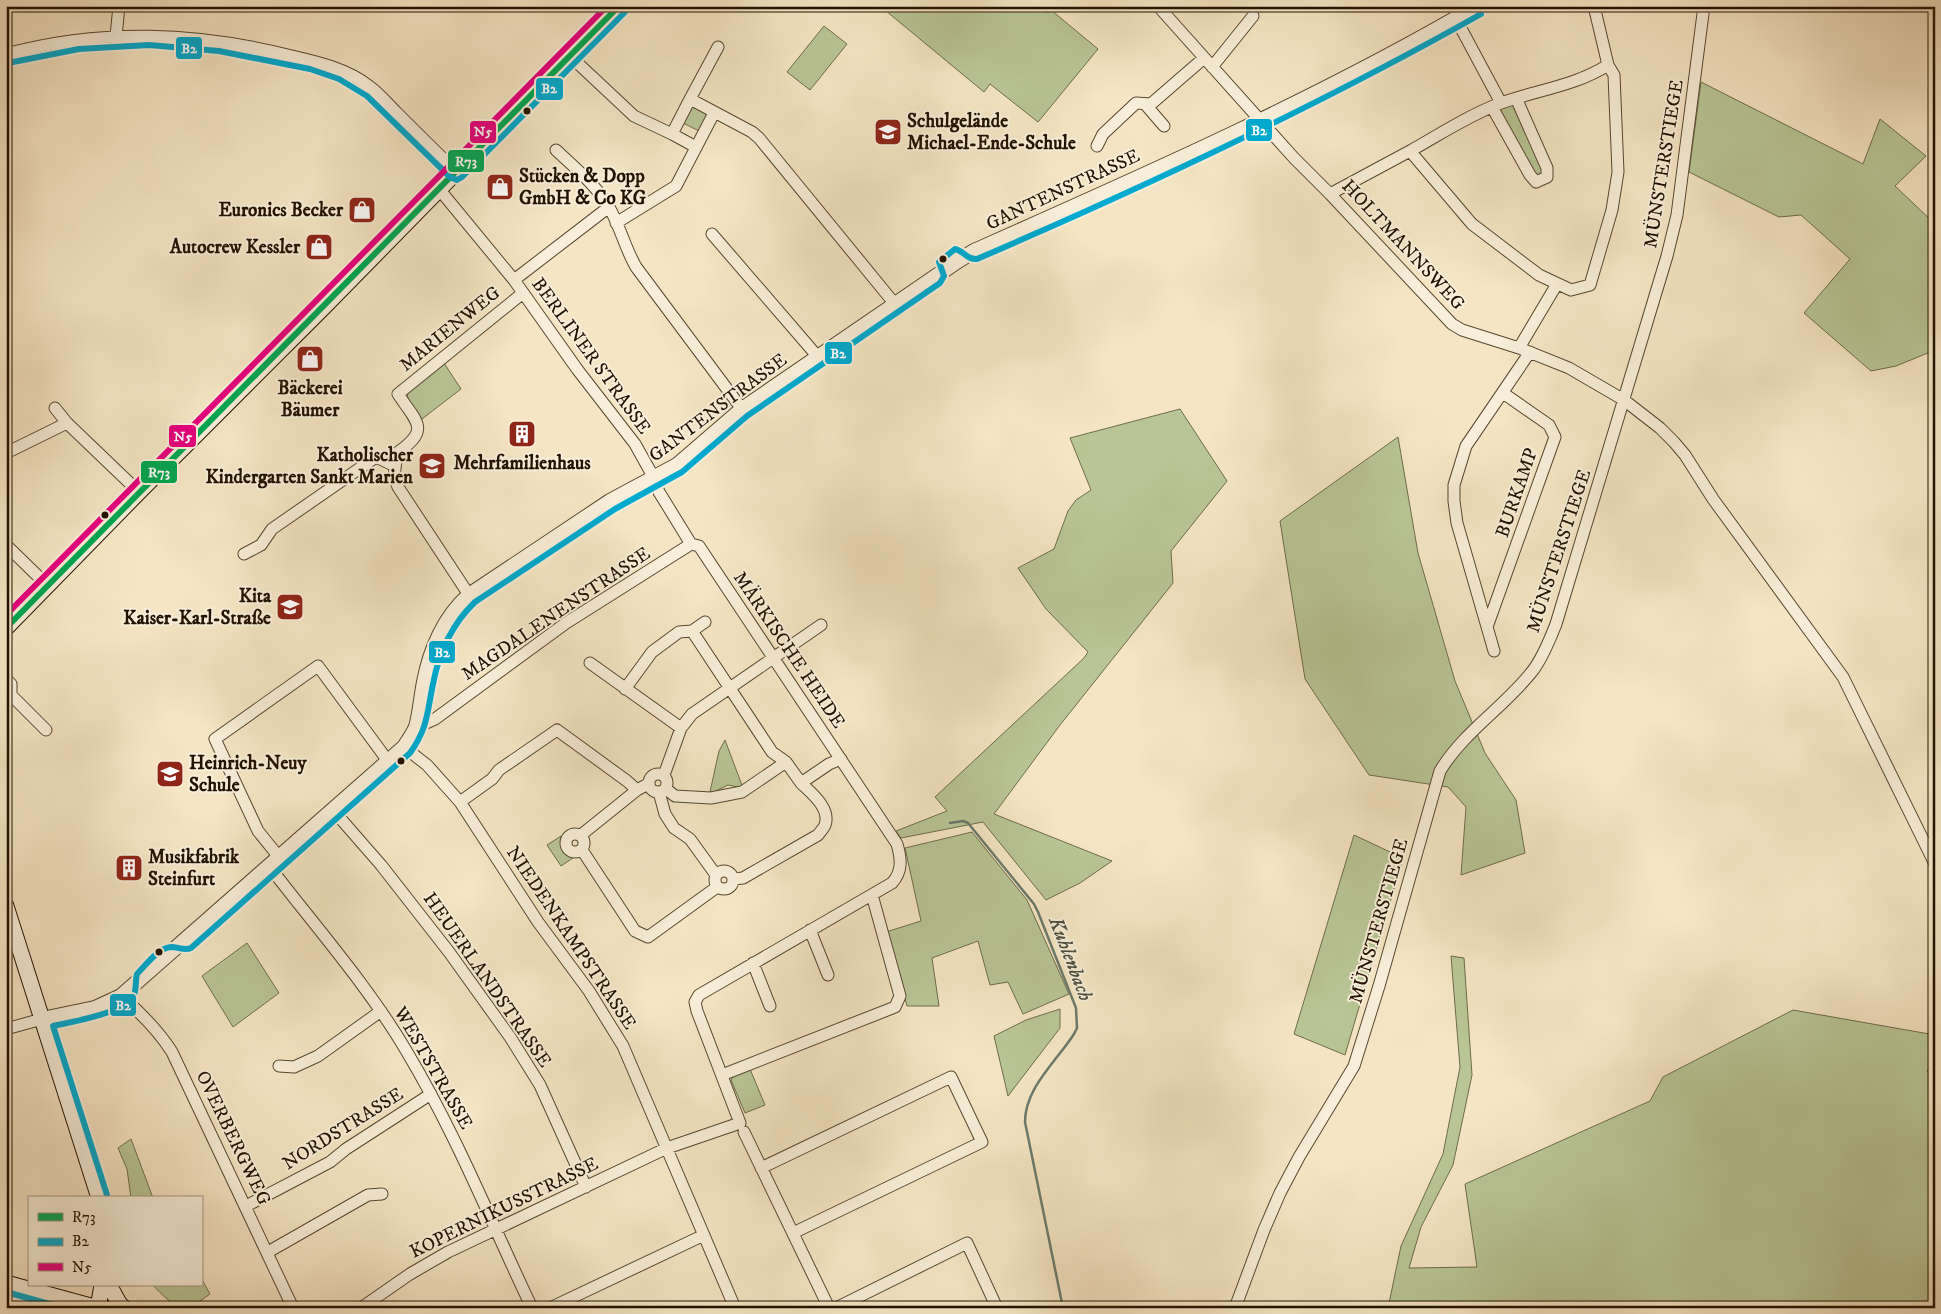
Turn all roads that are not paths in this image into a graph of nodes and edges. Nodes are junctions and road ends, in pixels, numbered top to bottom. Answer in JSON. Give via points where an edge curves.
{"nodes":[{"id":1,"x":119,"y":6,"type":"edge"},
{"id":2,"x":619,"y":6,"type":"edge"},
{"id":3,"x":1158,"y":6,"type":"edge"},
{"id":4,"x":1477,"y":6,"type":"edge"},
{"id":5,"x":1594,"y":6,"type":"edge"},
{"id":6,"x":1704,"y":6,"type":"edge"},
{"id":7,"x":1457,"y":13,"type":"edge"},
{"id":8,"x":1253,"y":16,"type":"dead end"},
{"id":9,"x":116,"y":36,"type":"junction"},
{"id":10,"x":718,"y":47,"type":"dead end"},
{"id":11,"x":6,"y":54,"type":"edge"},
{"id":12,"x":570,"y":56,"type":"junction"},
{"id":13,"x":1208,"y":63,"type":"junction"},
{"id":14,"x":1608,"y":65,"type":"junction"},
{"id":15,"x":1516,"y":98,"type":"junction"},
{"id":16,"x":690,"y":99,"type":"junction"},
{"id":17,"x":1144,"y":104,"type":"junction"},
{"id":18,"x":1497,"y":105,"type":"junction"},
{"id":19,"x":714,"y":113,"type":"junction"},
{"id":20,"x":1260,"y":120,"type":"junction"},
{"id":21,"x":1164,"y":126,"type":"dead end"},
{"id":22,"x":672,"y":134,"type":"junction"},
{"id":23,"x":1097,"y":146,"type":"dead end"},
{"id":24,"x":696,"y":147,"type":"junction"},
{"id":25,"x":556,"y":150,"type":"dead end"},
{"id":26,"x":1410,"y":151,"type":"junction"},
{"id":27,"x":456,"y":171,"type":"junction"},
{"id":28,"x":439,"y":189,"type":"junction"},
{"id":29,"x":1330,"y":194,"type":"junction"},
{"id":30,"x":609,"y":207,"type":"junction"},
{"id":31,"x":616,"y":223,"type":"junction"},
{"id":32,"x":712,"y":234,"type":"dead end"},
{"id":33,"x":514,"y":280,"type":"junction"},
{"id":34,"x":1557,"y":284,"type":"junction"},
{"id":35,"x":523,"y":293,"type":"junction"},
{"id":36,"x":894,"y":303,"type":"junction"},
{"id":37,"x":1524,"y":350,"type":"junction"},
{"id":38,"x":818,"y":357,"type":"junction"},
{"id":39,"x":1503,"y":393,"type":"junction"},
{"id":40,"x":1624,"y":400,"type":"junction"},
{"id":41,"x":55,"y":408,"type":"dead end"},
{"id":42,"x":742,"y":410,"type":"junction"},
{"id":43,"x":67,"y":422,"type":"junction"},
{"id":44,"x":6,"y":453,"type":"edge"},
{"id":45,"x":394,"y":466,"type":"junction"},
{"id":46,"x":654,"y":478,"type":"junction"},
{"id":47,"x":138,"y":492,"type":"junction"},
{"id":48,"x":690,"y":544,"type":"junction"},
{"id":49,"x":6,"y":545,"type":"edge"},
{"id":50,"x":244,"y":554,"type":"dead end"},
{"id":51,"x":48,"y":586,"type":"junction"},
{"id":52,"x":469,"y":595,"type":"junction"},
{"id":53,"x":705,"y":622,"type":"dead end"},
{"id":54,"x":821,"y":625,"type":"dead end"},
{"id":55,"x":1487,"y":627,"type":"junction"},
{"id":56,"x":6,"y":628,"type":"edge"},
{"id":57,"x":692,"y":631,"type":"junction"},
{"id":58,"x":1494,"y":651,"type":"dead end"},
{"id":59,"x":772,"y":658,"type":"junction"},
{"id":60,"x":590,"y":663,"type":"dead end"},
{"id":61,"x":6,"y":678,"type":"edge"},
{"id":62,"x":730,"y":688,"type":"junction"},
{"id":63,"x":625,"y":689,"type":"junction"},
{"id":64,"x":415,"y":728,"type":"junction"},
{"id":65,"x":682,"y":728,"type":"junction"},
{"id":66,"x":46,"y":730,"type":"dead end"},
{"id":67,"x":404,"y":747,"type":"junction"},
{"id":68,"x":841,"y":759,"type":"junction"},
{"id":69,"x":388,"y":761,"type":"junction"},
{"id":70,"x":786,"y":762,"type":"junction"},
{"id":71,"x":664,"y":775,"type":"junction"},
{"id":72,"x":801,"y":783,"type":"junction"},
{"id":73,"x":648,"y":784,"type":"junction"},
{"id":74,"x":637,"y":790,"type":"junction"},
{"id":75,"x":662,"y":791,"type":"junction"},
{"id":76,"x":460,"y":802,"type":"junction"},
{"id":77,"x":333,"y":810,"type":"junction"},
{"id":78,"x":581,"y":835,"type":"junction"},
{"id":79,"x":582,"y":850,"type":"junction"},
{"id":80,"x":274,"y":861,"type":"junction"},
{"id":81,"x":1935,"y":864,"type":"edge"},
{"id":82,"x":716,"y":875,"type":"junction"},
{"id":83,"x":734,"y":878,"type":"junction"},
{"id":84,"x":717,"y":887,"type":"junction"},
{"id":85,"x":872,"y":895,"type":"junction"},
{"id":86,"x":6,"y":906,"type":"edge"},
{"id":87,"x":810,"y":930,"type":"junction"},
{"id":88,"x":753,"y":963,"type":"junction"},
{"id":89,"x":828,"y":976,"type":"dead end"},
{"id":90,"x":121,"y":996,"type":"junction"},
{"id":91,"x":770,"y":1006,"type":"dead end"},
{"id":92,"x":381,"y":1011,"type":"junction"},
{"id":93,"x":42,"y":1020,"type":"junction"},
{"id":94,"x":6,"y":1028,"type":"edge"},
{"id":95,"x":279,"y":1066,"type":"dead end"},
{"id":96,"x":722,"y":1075,"type":"junction"},
{"id":97,"x":431,"y":1094,"type":"junction"},
{"id":98,"x":744,"y":1132,"type":"dead end"},
{"id":99,"x":667,"y":1148,"type":"junction"},
{"id":100,"x":761,"y":1168,"type":"junction"},
{"id":101,"x":586,"y":1187,"type":"junction"},
{"id":102,"x":382,"y":1194,"type":"dead end"},
{"id":103,"x":98,"y":1196,"type":"edge"},
{"id":104,"x":246,"y":1206,"type":"junction"},
{"id":105,"x":494,"y":1230,"type":"junction"},
{"id":106,"x":793,"y":1233,"type":"junction"},
{"id":107,"x":704,"y":1235,"type":"junction"},
{"id":108,"x":268,"y":1252,"type":"junction"},
{"id":109,"x":6,"y":1283,"type":"edge"},
{"id":110,"x":102,"y":1286,"type":"edge"},
{"id":111,"x":110,"y":1286,"type":"edge"},
{"id":112,"x":65,"y":1302,"type":"edge"},
{"id":113,"x":99,"y":1308,"type":"edge"},
{"id":114,"x":124,"y":1308,"type":"edge"},
{"id":115,"x":293,"y":1308,"type":"edge"},
{"id":116,"x":361,"y":1308,"type":"edge"},
{"id":117,"x":532,"y":1308,"type":"edge"},
{"id":118,"x":550,"y":1308,"type":"edge"},
{"id":119,"x":735,"y":1308,"type":"edge"},
{"id":120,"x":829,"y":1308,"type":"edge"},
{"id":121,"x":836,"y":1308,"type":"edge"},
{"id":122,"x":997,"y":1308,"type":"edge"},
{"id":123,"x":1235,"y":1308,"type":"edge"}],
"edges":[{"from":1,"to":9,"type":"street"},
{"from":2,"to":12,"type":"main road"},
{"from":3,"to":13,"type":"street","name":"HOLTMANNSWEG"},
{"from":4,"to":7,"type":"street","name":"GANTENSTRASSE"},
{"from":5,"to":14,"type":"street"},
{"from":6,"to":40,"type":"street","name":"MÜNSTERSTIEGE","via":[[1677,215],[1668,256]]},
{"from":7,"to":18,"type":"street"},
{"from":7,"to":20,"type":"street","name":"GANTENSTRASSE","via":[[1380,60]]},
{"from":8,"to":13,"type":"street"},
{"from":9,"to":11,"type":"street"},
{"from":9,"to":27,"type":"street","via":[[188,37],[254,46],[342,71],[369,86]]},
{"from":10,"to":16,"type":"street"},
{"from":12,"to":22,"type":"street","via":[[634,116]]},
{"from":12,"to":27,"type":"main road"},
{"from":13,"to":17,"type":"street","via":[[1151,104]]},
{"from":13,"to":20,"type":"street","name":"HOLTMANNSWEG"},
{"from":14,"to":15,"type":"street","via":[[1595,74]]},
{"from":14,"to":34,"type":"street","via":[[1614,75],[1618,172],[1612,210],[1590,285],[1571,290]]},
{"from":15,"to":18,"type":"street"},
{"from":15,"to":18,"type":"street","via":[[1547,168],[1547,178],[1536,182],[1530,175]]},
{"from":16,"to":19,"type":"street"},
{"from":16,"to":22,"type":"street"},
{"from":17,"to":21,"type":"street"},
{"from":17,"to":23,"type":"street","via":[[1136,103],[1103,134]]},
{"from":18,"to":26,"type":"street"},
{"from":19,"to":24,"type":"street"},
{"from":19,"to":36,"type":"street","via":[[752,132]]},
{"from":20,"to":29,"type":"street","name":"HOLTMANNSWEG"},
{"from":20,"to":36,"type":"street","name":"GANTENSTRASSE","via":[[974,251]]},
{"from":22,"to":24,"type":"street"},
{"from":24,"to":31,"type":"street","via":[[676,186]]},
{"from":25,"to":30,"type":"street","via":[[594,186]]},
{"from":26,"to":29,"type":"street"},
{"from":26,"to":34,"type":"street","via":[[1472,224],[1539,275]]},
{"from":27,"to":28,"type":"main road"},
{"from":28,"to":33,"type":"street","name":"BERLINER STRASSE"},
{"from":28,"to":47,"type":"main road"},
{"from":29,"to":37,"type":"street","name":"HOLTMANNSWEG","via":[[1452,324]]},
{"from":30,"to":31,"type":"street"},
{"from":30,"to":33,"type":"street","name":"BERLINER STRASSE"},
{"from":31,"to":42,"type":"street","via":[[636,267]]},
{"from":32,"to":38,"type":"street"},
{"from":33,"to":35,"type":"street","name":"BERLINER STRASSE"},
{"from":34,"to":37,"type":"street"},
{"from":35,"to":45,"type":"street","name":"MARIENWEG","via":[[398,394],[418,425],[418,432],[415,439],[397,453]]},
{"from":35,"to":46,"type":"street","name":"BERLINER STRASSE","via":[[635,444]]},
{"from":36,"to":38,"type":"street","name":"GANTENSTRASSE"},
{"from":37,"to":39,"type":"street"},
{"from":37,"to":40,"type":"street","name":"HOLTMANNSWEG","via":[[1569,368]]},
{"from":38,"to":42,"type":"street","name":"GANTENSTRASSE"},
{"from":39,"to":55,"type":"street","via":[[1466,446],[1454,485],[1457,523]]},
{"from":39,"to":55,"type":"street","name":"BURKAMP","via":[[1549,425],[1555,437]]},
{"from":40,"to":81,"type":"street","name":"HOLTMANNSWEG","via":[[1660,428],[1685,455],[1713,499],[1843,677]]},
{"from":40,"to":123,"type":"street","name":"MÜNSTERSTIEGE","via":[[1556,624],[1534,668],[1456,748],[1440,771],[1354,1066],[1280,1194]]},
{"from":41,"to":43,"type":"street"},
{"from":42,"to":46,"type":"street","name":"GANTENSTRASSE","via":[[677,465]]},
{"from":43,"to":44,"type":"street"},
{"from":43,"to":47,"type":"street"},
{"from":45,"to":50,"type":"street","via":[[376,457],[272,529],[261,545]]},
{"from":45,"to":52,"type":"street","via":[[398,487]]},
{"from":46,"to":48,"type":"street","name":"MÄRKISCHE HEIDE"},
{"from":46,"to":52,"type":"street","name":"GANTENSTRASSE","via":[[610,501]]},
{"from":47,"to":51,"type":"main road"},
{"from":48,"to":59,"type":"street","name":"MÄRKISCHE HEIDE","via":[[699,546]]},
{"from":48,"to":64,"type":"street","name":"MAGDALENENSTRASSE","via":[[566,623],[435,719]]},
{"from":49,"to":51,"type":"street"},
{"from":51,"to":56,"type":"main road"},
{"from":52,"to":64,"type":"street","name":"GANTENSTRASSE","via":[[447,618],[434,648]]},
{"from":53,"to":57,"type":"street"},
{"from":54,"to":59,"type":"street"},
{"from":55,"to":58,"type":"street"},
{"from":57,"to":62,"type":"street"},
{"from":57,"to":63,"type":"street","via":[[679,632],[652,652]]},
{"from":59,"to":62,"type":"street"},
{"from":59,"to":68,"type":"street","name":"MÄRKISCHE HEIDE"},
{"from":60,"to":63,"type":"street"},
{"from":61,"to":66,"type":"street","via":[[11,684],[11,695]]},
{"from":62,"to":65,"type":"street","via":[[692,714]]},
{"from":62,"to":70,"type":"street","via":[[772,752]]},
{"from":63,"to":65,"type":"street"},
{"from":64,"to":67,"type":"street","name":"GANTENSTRASSE"},
{"from":65,"to":71,"type":"street"},
{"from":67,"to":69,"type":"street","name":"GANTENSTRASSE"},
{"from":67,"to":76,"type":"street","name":"NIEDENKAMPSTRASSE","via":[[427,765]]},
{"from":68,"to":72,"type":"street"},
{"from":68,"to":85,"type":"street","name":"MÄRKISCHE HEIDE","via":[[897,844],[900,856],[898,876]]},
{"from":69,"to":77,"type":"street","name":"GANTENSTRASSE"},
{"from":69,"to":80,"type":"street","name":"WESTSTRASSE","via":[[318,666],[215,739]]},
{"from":70,"to":72,"type":"street"},
{"from":70,"to":75,"type":"street","via":[[742,792],[711,798],[676,796]]},
{"from":71,"to":73,"type":"street","via":[[656,773]]},
{"from":71,"to":75,"type":"street","via":[[668,781]]},
{"from":72,"to":83,"type":"street","via":[[820,803],[826,824],[818,835],[743,878]]},
{"from":73,"to":74,"type":"street"},
{"from":73,"to":75,"type":"street","via":[[652,790]]},
{"from":74,"to":76,"type":"street","via":[[557,730]]},
{"from":74,"to":78,"type":"street"},
{"from":75,"to":82,"type":"street","via":[[665,814],[674,828],[690,839]]},
{"from":76,"to":99,"type":"street","name":"NIEDENKAMPSTRASSE","via":[[623,1046]]},
{"from":77,"to":80,"type":"street","name":"GANTENSTRASSE"},
{"from":77,"to":101,"type":"street","name":"HEUERLANDSTRASSE","via":[[444,944],[510,1037],[540,1086]]},
{"from":78,"to":79,"type":"street","via":[[585,841]]},
{"from":78,"to":79,"type":"street","via":[[573,833],[567,838],[566,845],[570,851],[578,853]]},
{"from":79,"to":84,"type":"street","via":[[635,931],[648,938]]},
{"from":80,"to":90,"type":"street","name":"GANTENSTRASSE"},
{"from":80,"to":92,"type":"street","name":"WESTSTRASSE"},
{"from":82,"to":83,"type":"street","via":[[722,871],[730,872]]},
{"from":82,"to":84,"type":"street"},
{"from":83,"to":84,"type":"street","via":[[732,886],[726,890]]},
{"from":85,"to":87,"type":"street"},
{"from":85,"to":96,"type":"street","via":[[900,996],[895,1006]]},
{"from":86,"to":93,"type":"main road"},
{"from":87,"to":88,"type":"street"},
{"from":87,"to":89,"type":"street"},
{"from":88,"to":91,"type":"street"},
{"from":88,"to":96,"type":"street","via":[[699,995],[694,1002]]},
{"from":90,"to":93,"type":"street","name":"GANTENSTRASSE","via":[[95,1008]]},
{"from":90,"to":104,"type":"street","name":"OVERBERGWEG","via":[[142,1014],[172,1052]]},
{"from":92,"to":95,"type":"street","via":[[318,1056],[294,1067]]},
{"from":92,"to":97,"type":"street","name":"WESTSTRASSE"},
{"from":93,"to":94,"type":"street","name":"GANTENSTRASSE"},
{"from":93,"to":103,"type":"main road"},
{"from":96,"to":99,"type":"street","name":"KOPERNIKUSSTRASSE","via":[[740,1123]]},
{"from":97,"to":104,"type":"street","name":"NORDSTRASSE","via":[[330,1162]]},
{"from":97,"to":105,"type":"street","name":"WESTSTRASSE","via":[[454,1137]]},
{"from":98,"to":100,"type":"street"},
{"from":99,"to":101,"type":"street","name":"KOPERNIKUSSTRASSE"},
{"from":99,"to":107,"type":"street","name":"NIEDENKAMPSTRASSE"},
{"from":100,"to":106,"type":"street"},
{"from":100,"to":106,"type":"street","via":[[951,1077],[982,1142]]},
{"from":101,"to":105,"type":"street","name":"KOPERNIKUSSTRASSE"},
{"from":102,"to":108,"type":"street","via":[[368,1195]]},
{"from":104,"to":108,"type":"street","name":"OVERBERGWEG"},
{"from":105,"to":116,"type":"street","name":"KOPERNIKUSSTRASSE","via":[[410,1274]]},
{"from":105,"to":117,"type":"street","name":"WESTSTRASSE"},
{"from":106,"to":120,"type":"street"},
{"from":107,"to":118,"type":"street"},
{"from":107,"to":119,"type":"street","name":"NIEDENKAMPSTRASSE"},
{"from":108,"to":115,"type":"street","name":"OVERBERGWEG"},
{"from":109,"to":112,"type":"main road"},
{"from":110,"to":113,"type":"main road"},
{"from":111,"to":114,"type":"main road"},
{"from":112,"to":113,"type":"main road"},
{"from":121,"to":122,"type":"street","via":[[967,1243]]}]}
